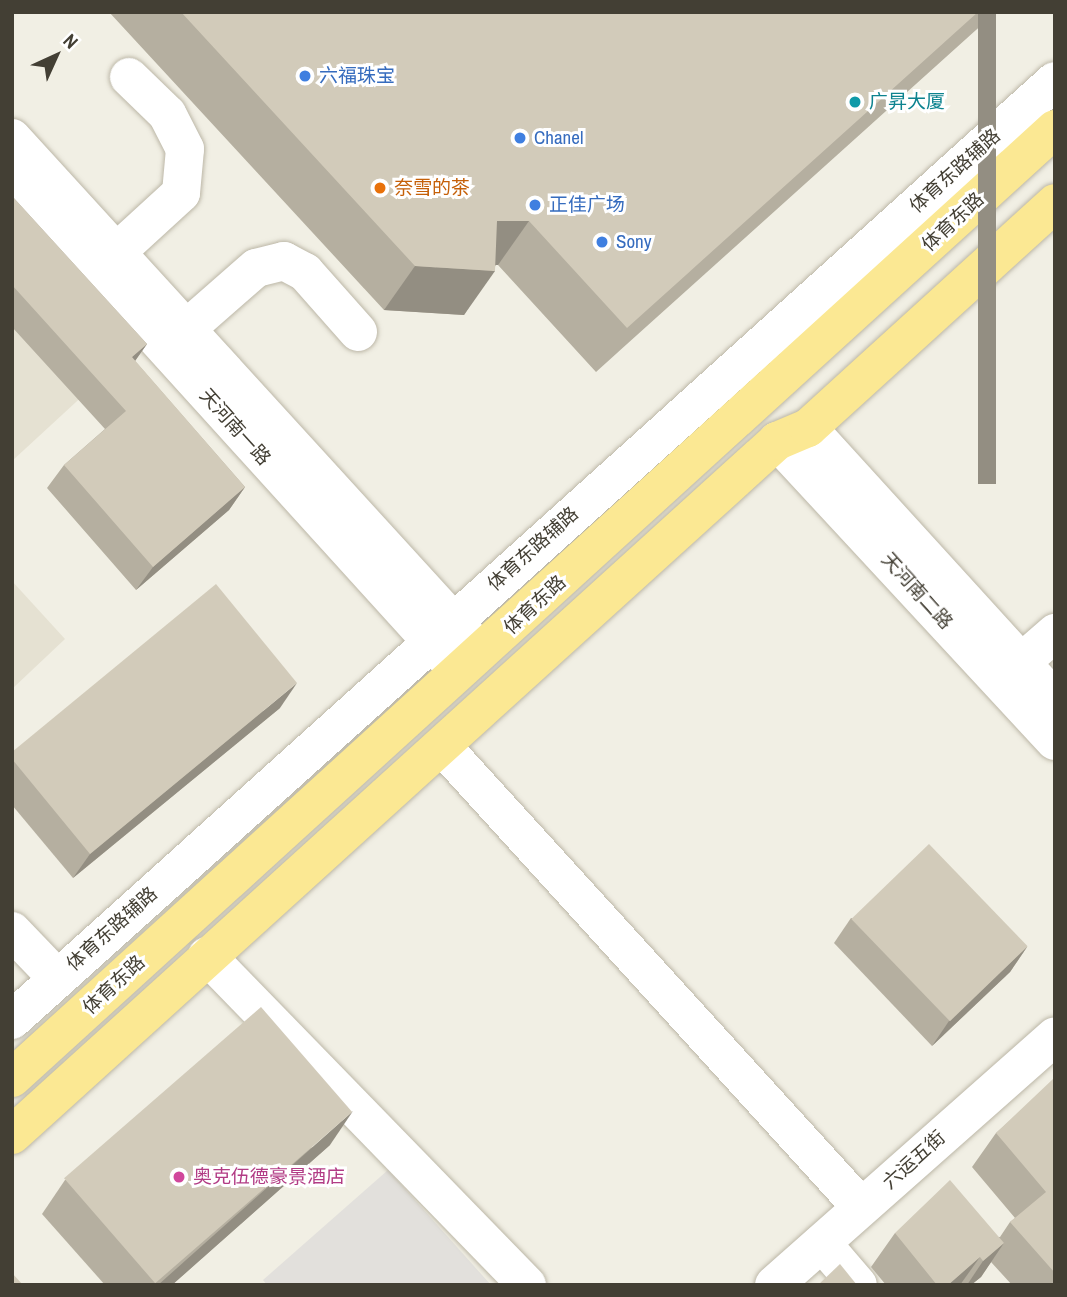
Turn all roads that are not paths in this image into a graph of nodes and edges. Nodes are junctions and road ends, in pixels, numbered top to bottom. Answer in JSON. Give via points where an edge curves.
{"nodes":[{"id":1,"x":129,"y":77,"type":"dead end"},
{"id":2,"x":1055,"y":81,"type":"edge"},
{"id":3,"x":1055,"y":129,"type":"edge"},
{"id":4,"x":12,"y":138,"type":"edge"},
{"id":5,"x":12,"y":179,"type":"edge"},
{"id":6,"x":1055,"y":203,"type":"edge"},
{"id":7,"x":105,"y":262,"type":"junction"},
{"id":8,"x":358,"y":332,"type":"dead end"},
{"id":9,"x":174,"y":339,"type":"junction"},
{"id":10,"x":793,"y":435,"type":"junction"},
{"id":11,"x":441,"y":631,"type":"junction"},
{"id":12,"x":1055,"y":633,"type":"edge"},
{"id":13,"x":471,"y":663,"type":"junction"},
{"id":14,"x":1011,"y":672,"type":"junction"},
{"id":15,"x":1055,"y":699,"type":"edge"},
{"id":16,"x":1055,"y":741,"type":"edge"},
{"id":17,"x":442,"y":746,"type":"junction"},
{"id":18,"x":12,"y":931,"type":"edge"},
{"id":19,"x":207,"y":956,"type":"junction"},
{"id":20,"x":58,"y":979,"type":"junction"},
{"id":21,"x":12,"y":1020,"type":"edge"},
{"id":22,"x":1055,"y":1036,"type":"edge"},
{"id":23,"x":12,"y":1078,"type":"edge"},
{"id":24,"x":12,"y":1135,"type":"edge"},
{"id":25,"x":861,"y":1207,"type":"junction"},
{"id":26,"x":821,"y":1243,"type":"junction"},
{"id":27,"x":527,"y":1285,"type":"edge"},
{"id":28,"x":774,"y":1285,"type":"edge"},
{"id":29,"x":858,"y":1285,"type":"edge"}],
"edges":[{"from":1,"to":7,"type":"street","via":[[167,114],[186,149],[181,193]]},
{"from":2,"to":11,"type":"street","name":"体育东路辅路"},
{"from":3,"to":13,"type":"main road","name":"体育东路"},
{"from":4,"to":7,"type":"street"},
{"from":5,"to":7,"type":"street"},
{"from":6,"to":10,"type":"main road"},
{"from":7,"to":9,"type":"street"},
{"from":8,"to":9,"type":"street","via":[[305,272],[284,261],[256,268]]},
{"from":9,"to":11,"type":"street"},
{"from":10,"to":14,"type":"street","name":"天河南二路"},
{"from":10,"to":17,"type":"main road"},
{"from":11,"to":13,"type":"street"},
{"from":11,"to":20,"type":"street","name":"体育东路辅路"},
{"from":12,"to":14,"type":"street"},
{"from":13,"to":23,"type":"main road","name":"体育东路"},
{"from":14,"to":15,"type":"street","name":"天河南二路"},
{"from":14,"to":16,"type":"street","name":"天河南二路"},
{"from":17,"to":19,"type":"main road"},
{"from":17,"to":25,"type":"street"},
{"from":18,"to":20,"type":"street"},
{"from":19,"to":24,"type":"main road"},
{"from":19,"to":27,"type":"street"},
{"from":20,"to":21,"type":"street","name":"体育东路辅路"},
{"from":22,"to":25,"type":"street","name":"六运五街"},
{"from":25,"to":26,"type":"street","name":"六运五街"},
{"from":26,"to":28,"type":"street","name":"六运五街"},
{"from":26,"to":29,"type":"street"}]}
